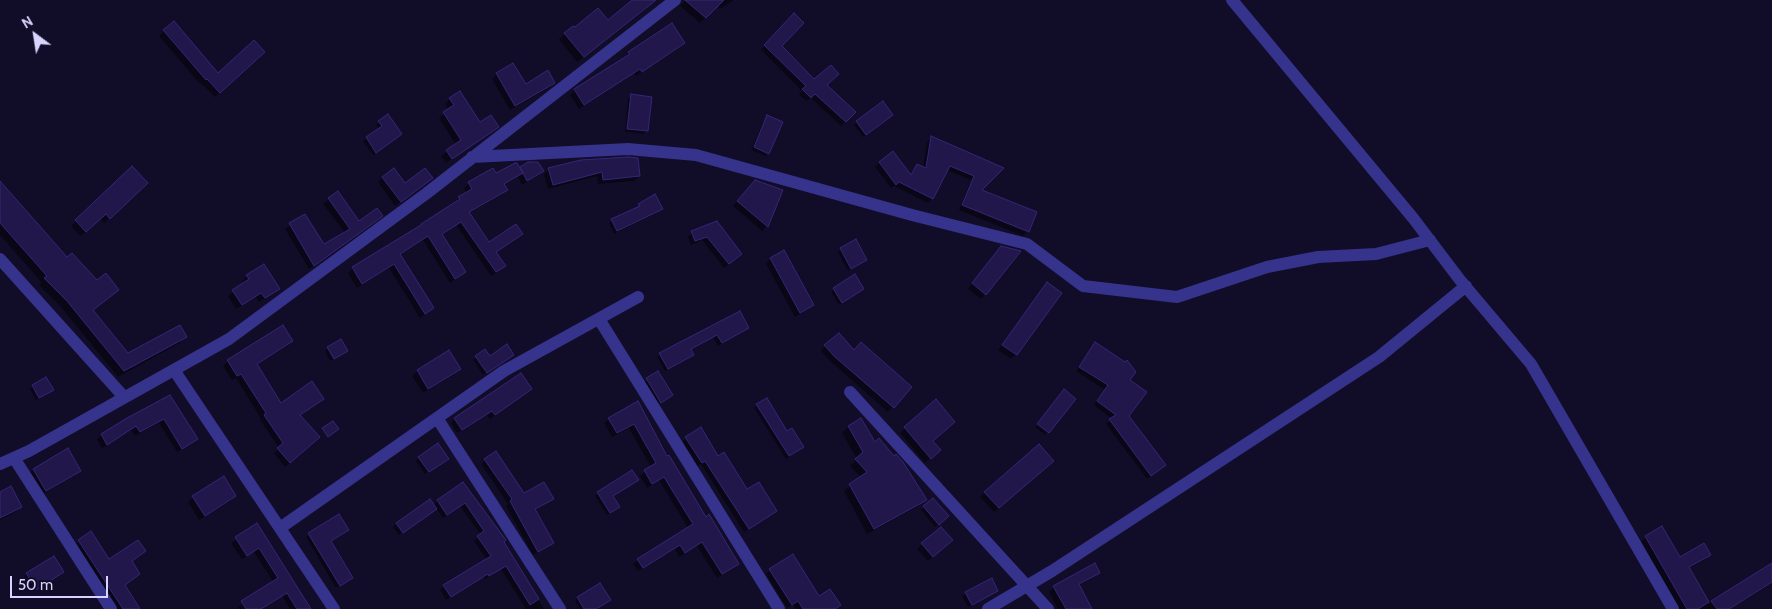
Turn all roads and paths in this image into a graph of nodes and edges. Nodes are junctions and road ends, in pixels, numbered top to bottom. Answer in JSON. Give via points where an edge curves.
{"nodes":[{"id":1,"x":675,"y":0,"type":"edge"},
{"id":2,"x":1232,"y":0,"type":"edge"},
{"id":3,"x":472,"y":157,"type":"junction"},
{"id":4,"x":1430,"y":240,"type":"junction"},
{"id":5,"x":0,"y":259,"type":"edge"},
{"id":6,"x":1466,"y":286,"type":"junction"},
{"id":7,"x":638,"y":297,"type":"dead end"},
{"id":8,"x":599,"y":319,"type":"junction"},
{"id":9,"x":174,"y":370,"type":"junction"},
{"id":10,"x":850,"y":392,"type":"dead end"},
{"id":11,"x":124,"y":397,"type":"junction"},
{"id":12,"x":437,"y":418,"type":"junction"},
{"id":13,"x":14,"y":458,"type":"junction"},
{"id":14,"x":0,"y":464,"type":"edge"},
{"id":15,"x":280,"y":528,"type":"junction"},
{"id":16,"x":1028,"y":586,"type":"junction"},
{"id":17,"x":111,"y":609,"type":"edge"},
{"id":18,"x":334,"y":609,"type":"edge"},
{"id":19,"x":560,"y":609,"type":"edge"},
{"id":20,"x":779,"y":609,"type":"edge"},
{"id":21,"x":988,"y":609,"type":"edge"},
{"id":22,"x":1048,"y":609,"type":"edge"},
{"id":23,"x":1672,"y":609,"type":"edge"}],
"edges":[{"from":1,"to":3,"type":"street"},
{"from":2,"to":4,"type":"street"},
{"from":3,"to":4,"type":"street","via":[[628,149],[696,155],[1027,244],[1083,286],[1177,297],[1268,267],[1318,257],[1376,254]]},
{"from":3,"to":9,"type":"street","via":[[229,339]]},
{"from":4,"to":6,"type":"street"},
{"from":5,"to":11,"type":"street"},
{"from":6,"to":16,"type":"street","via":[[1380,357]]},
{"from":6,"to":23,"type":"street","via":[[1531,364]]},
{"from":7,"to":8,"type":"street"},
{"from":8,"to":12,"type":"street","via":[[504,371]]},
{"from":8,"to":20,"type":"street"},
{"from":9,"to":11,"type":"street"},
{"from":9,"to":15,"type":"street"},
{"from":10,"to":16,"type":"street"},
{"from":11,"to":13,"type":"street"},
{"from":12,"to":15,"type":"street"},
{"from":12,"to":19,"type":"street"},
{"from":13,"to":14,"type":"street"},
{"from":13,"to":17,"type":"street"},
{"from":15,"to":18,"type":"street"},
{"from":16,"to":21,"type":"street"},
{"from":16,"to":22,"type":"street"}]}
